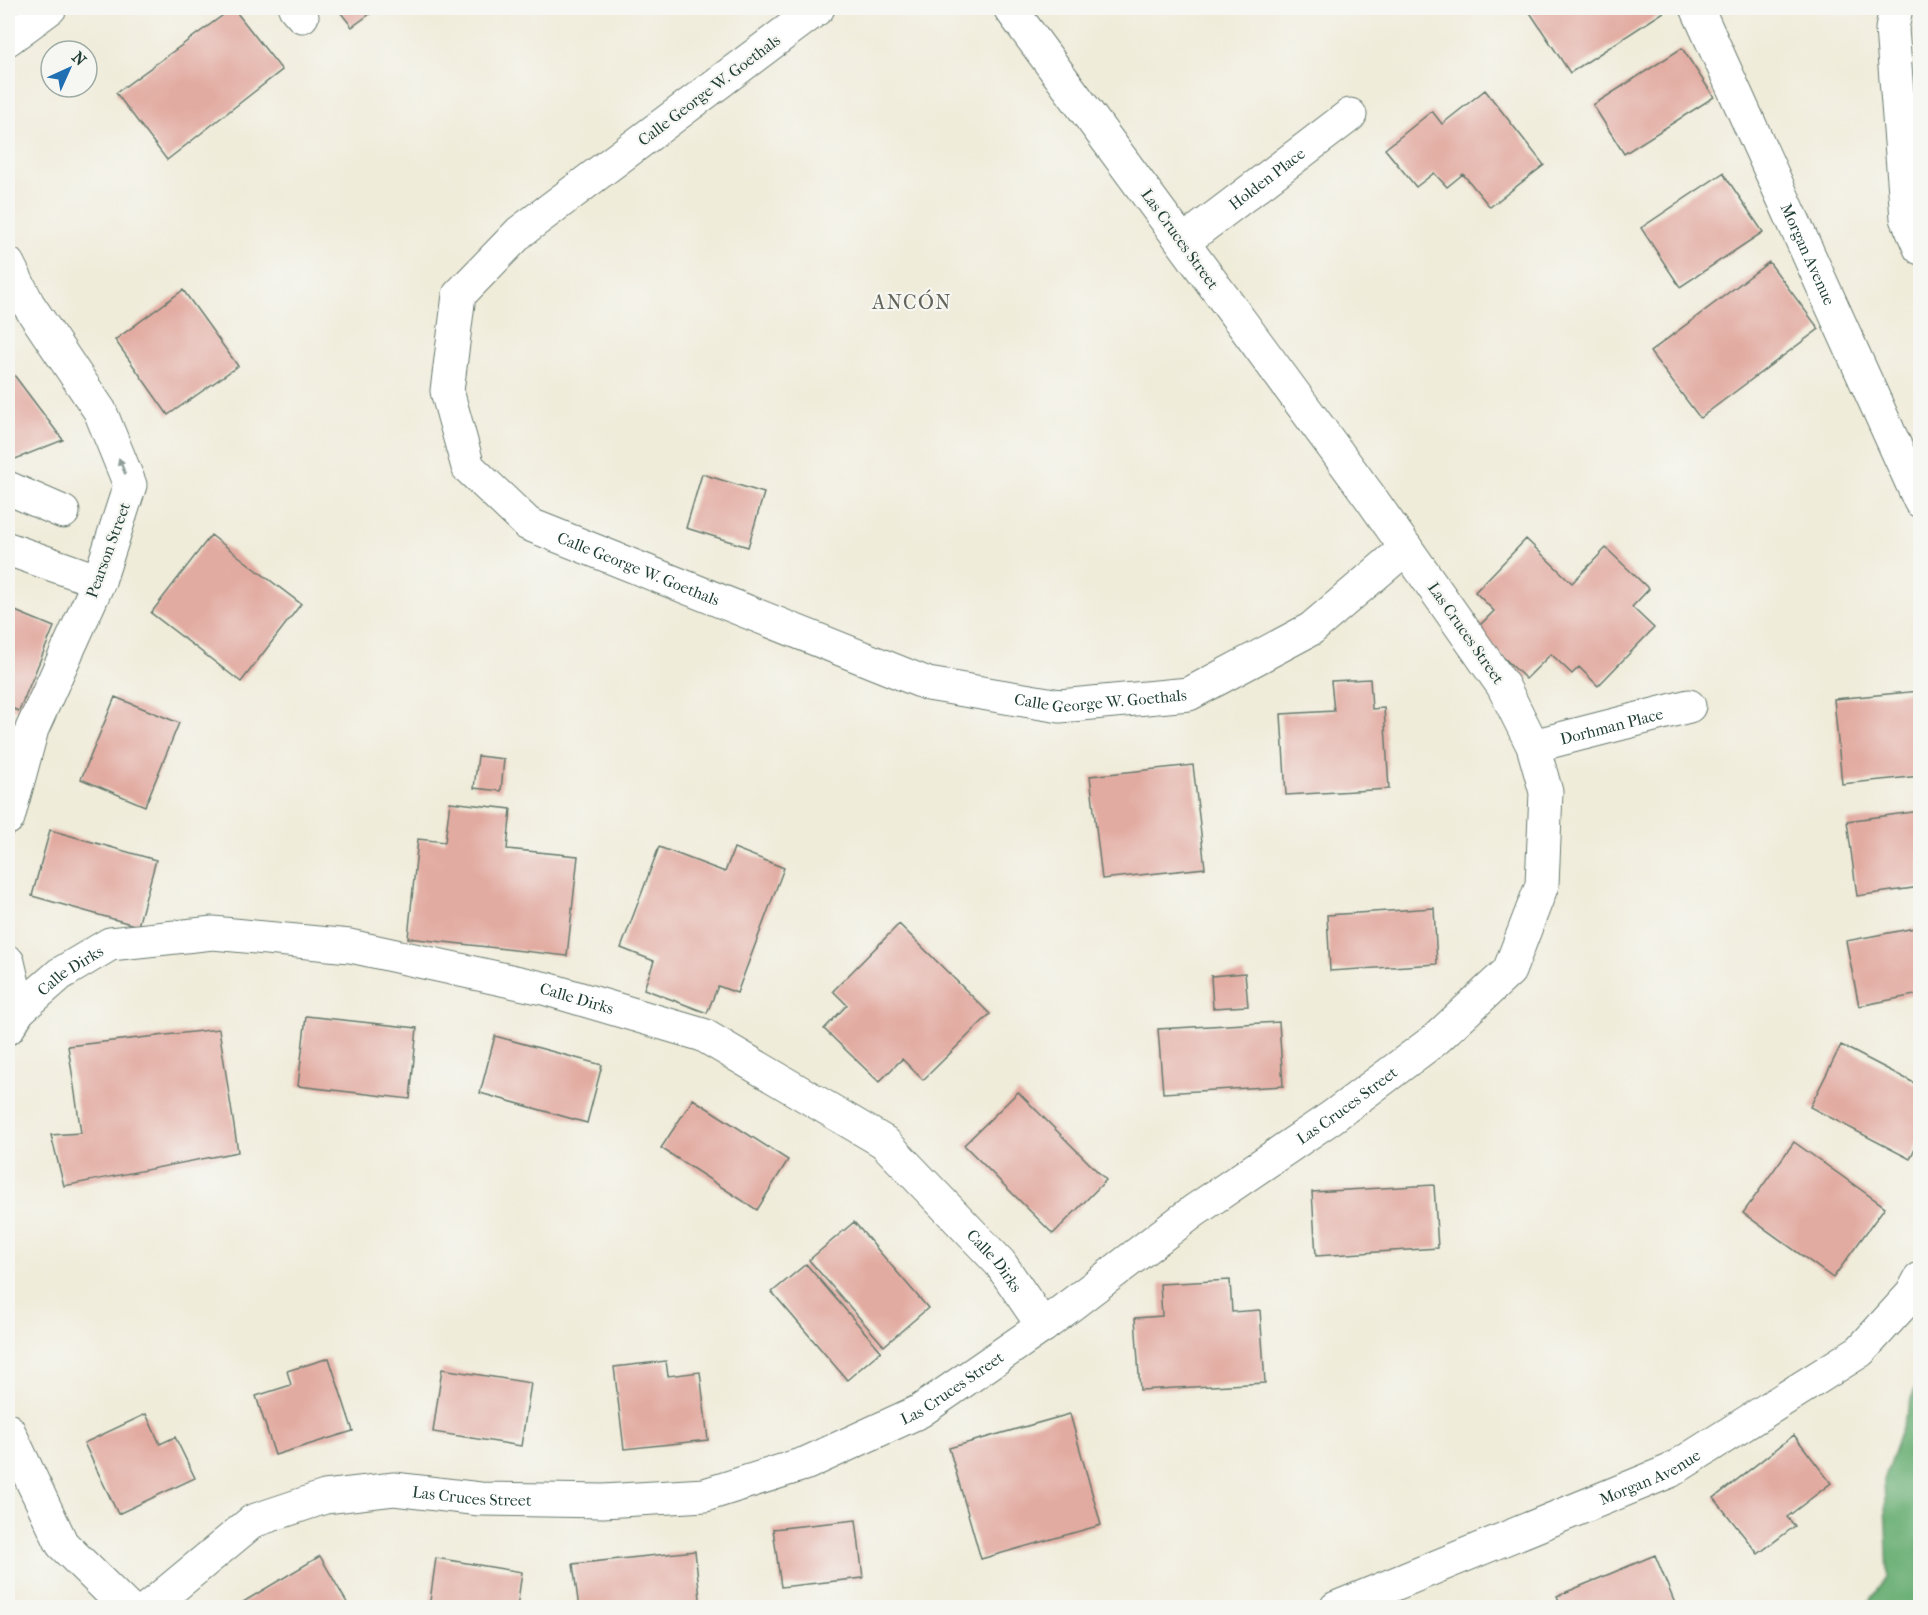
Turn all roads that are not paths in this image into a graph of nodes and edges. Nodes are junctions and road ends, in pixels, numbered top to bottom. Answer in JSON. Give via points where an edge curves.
{"nodes":[{"id":1,"x":818,"y":8,"type":"edge"},
{"id":2,"x":1010,"y":8,"type":"edge"},
{"id":3,"x":1697,"y":8,"type":"edge"},
{"id":4,"x":1896,"y":8,"type":"edge"},
{"id":5,"x":42,"y":13,"type":"edge"},
{"id":6,"x":8,"y":39,"type":"edge"},
{"id":7,"x":8,"y":55,"type":"edge"},
{"id":8,"x":1350,"y":115,"type":"dead end"},
{"id":9,"x":1183,"y":242,"type":"junction"},
{"id":10,"x":1920,"y":248,"type":"edge"},
{"id":11,"x":8,"y":264,"type":"edge"},
{"id":12,"x":8,"y":488,"type":"edge"},
{"id":13,"x":1920,"y":501,"type":"edge"},
{"id":14,"x":63,"y":512,"type":"dead end"},
{"id":15,"x":1406,"y":548,"type":"junction"},
{"id":16,"x":8,"y":549,"type":"edge"},
{"id":17,"x":99,"y":581,"type":"junction"},
{"id":18,"x":1689,"y":705,"type":"dead end"},
{"id":19,"x":1533,"y":746,"type":"junction"},
{"id":20,"x":8,"y":818,"type":"edge"},
{"id":21,"x":8,"y":962,"type":"edge"},
{"id":22,"x":13,"y":1019,"type":"edge"},
{"id":23,"x":1920,"y":1279,"type":"edge"},
{"id":24,"x":1043,"y":1326,"type":"junction"},
{"id":25,"x":8,"y":1430,"type":"edge"},
{"id":26,"x":127,"y":1608,"type":"edge"},
{"id":27,"x":148,"y":1608,"type":"edge"},
{"id":28,"x":1336,"y":1608,"type":"edge"}],
"edges":[{"from":1,"to":15,"type":"street","name":"Calle George W. Goethals","via":[[520,232],[459,295],[447,391],[468,467],[528,524],[928,684],[1060,706],[1189,694],[1311,629]]},
{"from":2,"to":9,"type":"street","name":"Las Cruces Street"},
{"from":3,"to":13,"type":"street","name":"Morgan Avenue"},
{"from":4,"to":10,"type":"street","via":[[1892,29],[1906,218]]},
{"from":5,"to":6,"type":"street"},
{"from":5,"to":7,"type":"street"},
{"from":8,"to":9,"type":"street","name":"Holden Place"},
{"from":9,"to":15,"type":"street","name":"Las Cruces Street"},
{"from":17,"to":11,"type":"street","name":"Pearson Street","one_way":true,"via":[[130,486],[100,411],[28,304]]},
{"from":12,"to":14,"type":"street"},
{"from":15,"to":19,"type":"street","name":"Las Cruces Street","via":[[1503,686]]},
{"from":16,"to":17,"type":"street"},
{"from":17,"to":20,"type":"street","name":"Pearson Street","via":[[32,729]]},
{"from":18,"to":19,"type":"street","name":"Dorhman Place"},
{"from":19,"to":24,"type":"street","name":"Las Cruces Street","via":[[1545,792],[1542,885],[1509,971],[1436,1039],[1332,1117],[1194,1211]]},
{"from":21,"to":22,"type":"street"},
{"from":22,"to":24,"type":"street","name":"Calle Dirks","via":[[60,974],[110,944],[213,933],[350,946],[547,989],[703,1035],[884,1142],[1000,1263]]},
{"from":23,"to":28,"type":"street","name":"Morgan Avenue","via":[[1912,1294],[1860,1352],[1670,1471]]},
{"from":24,"to":27,"type":"street","name":"Las Cruces Street","via":[[920,1411],[807,1463],[705,1495],[603,1501],[480,1499],[394,1489],[325,1497],[253,1521]]},
{"from":25,"to":26,"type":"street","via":[[62,1544]]}]}
